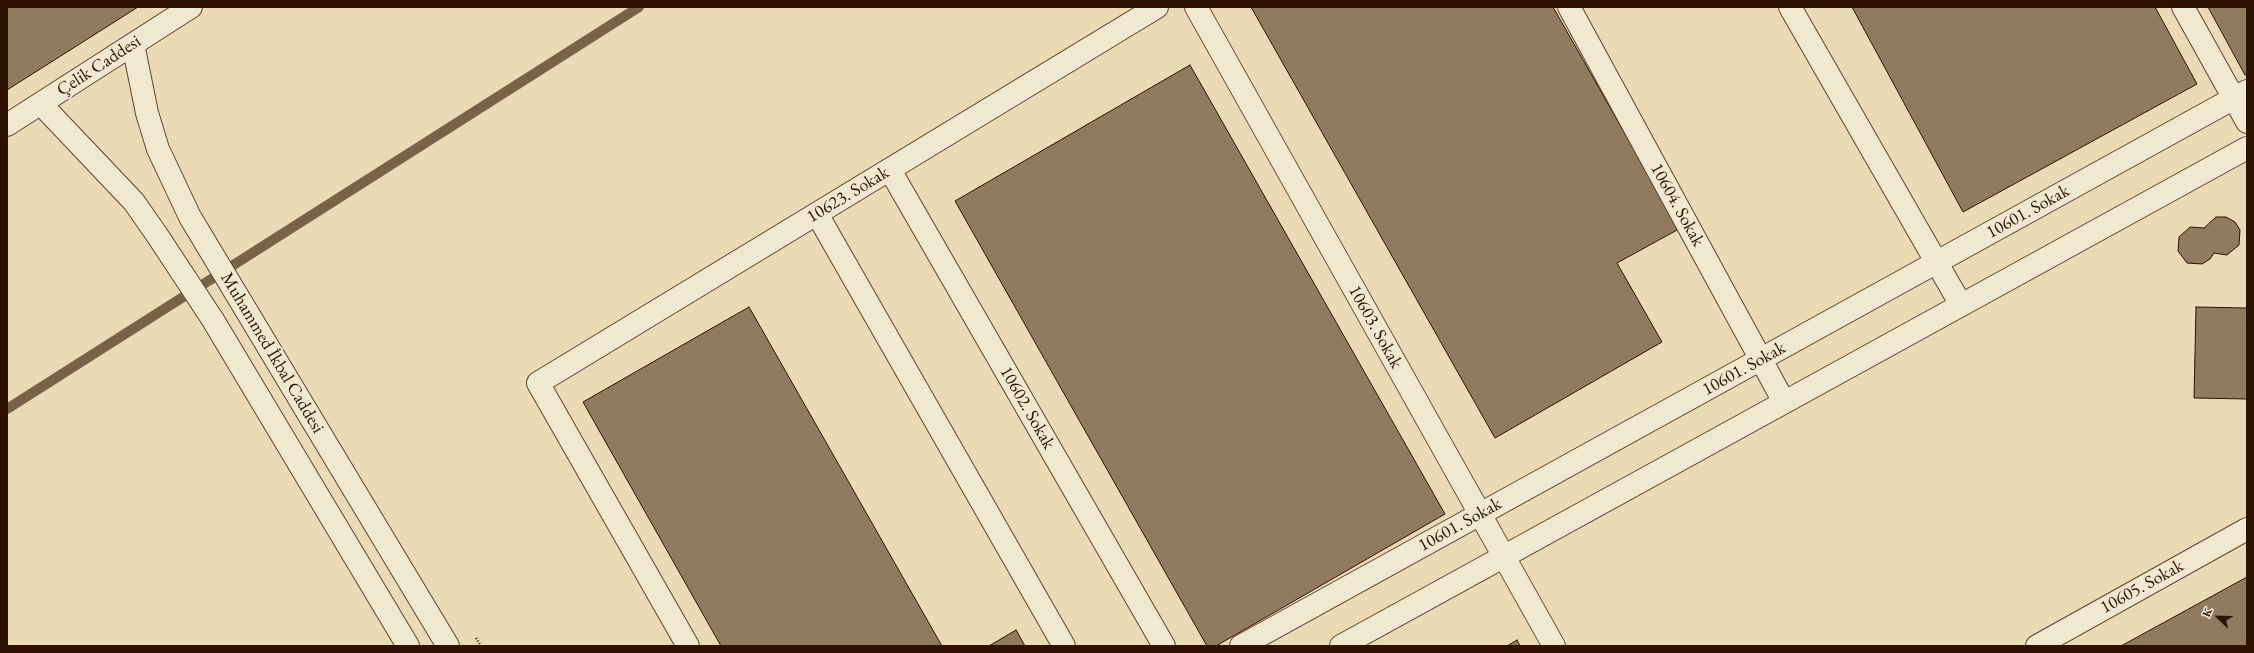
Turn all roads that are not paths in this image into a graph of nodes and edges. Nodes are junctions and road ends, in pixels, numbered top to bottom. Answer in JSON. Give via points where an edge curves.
{"nodes":[{"id":1,"x":191,"y":7,"type":"edge"},
{"id":2,"x":1157,"y":7,"type":"edge"},
{"id":3,"x":1196,"y":7,"type":"edge"},
{"id":4,"x":1569,"y":7,"type":"edge"},
{"id":5,"x":1790,"y":7,"type":"edge"},
{"id":6,"x":2183,"y":7,"type":"edge"},
{"id":7,"x":133,"y":44,"type":"junction"},
{"id":8,"x":2240,"y":95,"type":"edge"},
{"id":9,"x":41,"y":104,"type":"junction"},
{"id":10,"x":2247,"y":122,"type":"edge"},
{"id":11,"x":7,"y":125,"type":"edge"},
{"id":12,"x":2247,"y":148,"type":"edge"},
{"id":13,"x":890,"y":170,"type":"junction"},
{"id":14,"x":817,"y":214,"type":"junction"},
{"id":15,"x":1937,"y":262,"type":"junction"},
{"id":16,"x":1961,"y":305,"type":"junction"},
{"id":17,"x":1761,"y":359,"type":"junction"},
{"id":18,"x":1784,"y":402,"type":"junction"},
{"id":19,"x":1480,"y":514,"type":"junction"},
{"id":20,"x":2247,"y":528,"type":"edge"},
{"id":21,"x":1504,"y":556,"type":"junction"},
{"id":22,"x":408,"y":646,"type":"edge"},
{"id":23,"x":448,"y":646,"type":"edge"},
{"id":24,"x":688,"y":646,"type":"edge"},
{"id":25,"x":1064,"y":646,"type":"edge"},
{"id":26,"x":1164,"y":646,"type":"edge"},
{"id":27,"x":1241,"y":646,"type":"edge"},
{"id":28,"x":1341,"y":646,"type":"edge"},
{"id":29,"x":1554,"y":646,"type":"edge"},
{"id":30,"x":2037,"y":646,"type":"edge"}],
"edges":[{"from":1,"to":7,"type":"street","name":"Çelik Caddesi"},
{"from":2,"to":13,"type":"street","name":"10623. Sokak"},
{"from":3,"to":19,"type":"street","name":"10603. Sokak"},
{"from":4,"to":17,"type":"street","name":"10604. Sokak"},
{"from":5,"to":15,"type":"street"},
{"from":6,"to":8,"type":"street"},
{"from":7,"to":9,"type":"street","name":"Çelik Caddesi"},
{"from":7,"to":23,"type":"street","name":"Muhammed İkbal Caddesi","via":[[147,113],[158,149],[190,217]]},
{"from":8,"to":10,"type":"street"},
{"from":8,"to":15,"type":"street","name":"10601. Sokak"},
{"from":9,"to":11,"type":"street","name":"Çelik Caddesi"},
{"from":9,"to":22,"type":"street","name":"Muhammed İkbal Caddesi","via":[[134,202],[157,235],[235,356]]},
{"from":12,"to":16,"type":"street"},
{"from":13,"to":14,"type":"street","name":"10623. Sokak"},
{"from":13,"to":26,"type":"street","name":"10602. Sokak"},
{"from":14,"to":24,"type":"street","name":"10623. Sokak","via":[[538,384]]},
{"from":14,"to":25,"type":"street"},
{"from":15,"to":16,"type":"street"},
{"from":15,"to":17,"type":"street","name":"10601. Sokak"},
{"from":16,"to":18,"type":"street"},
{"from":17,"to":18,"type":"street","name":"10604. Sokak"},
{"from":17,"to":19,"type":"street","name":"10601. Sokak"},
{"from":18,"to":21,"type":"street"},
{"from":19,"to":21,"type":"street","name":"10603. Sokak"},
{"from":19,"to":27,"type":"street","name":"10601. Sokak"},
{"from":20,"to":30,"type":"street","name":"10605. Sokak"},
{"from":21,"to":28,"type":"street"},
{"from":21,"to":29,"type":"street","name":"10603. Sokak"}]}
